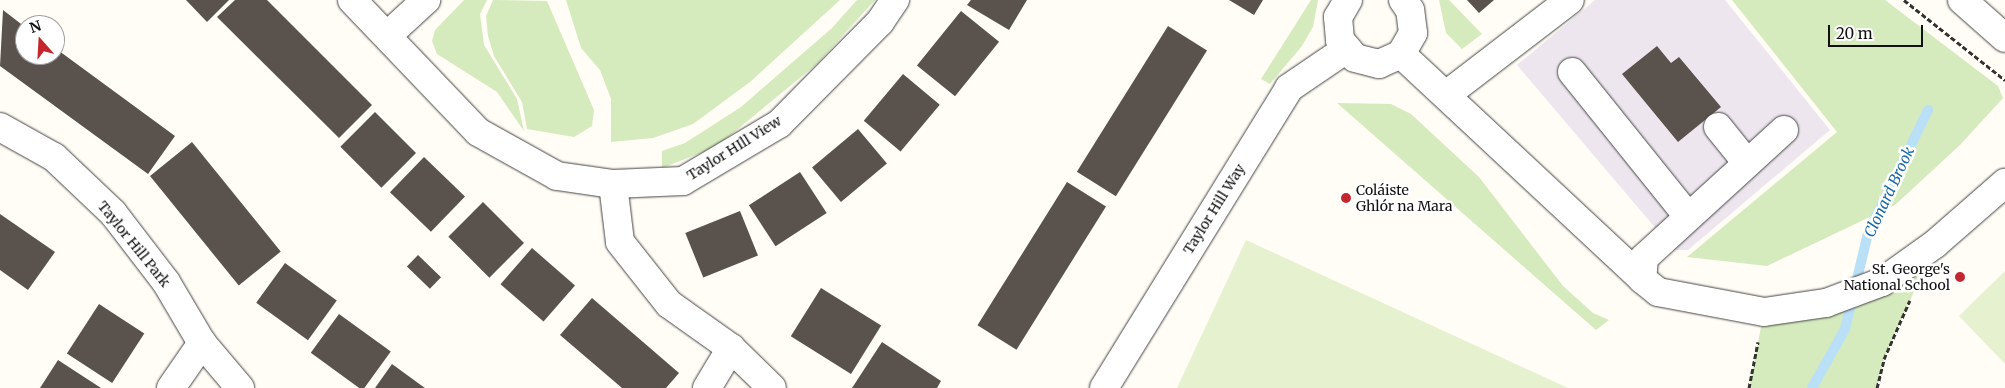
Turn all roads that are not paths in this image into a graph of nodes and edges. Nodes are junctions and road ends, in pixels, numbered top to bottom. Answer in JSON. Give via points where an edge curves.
{"nodes":[{"id":1,"x":352,"y":0,"type":"edge"},
{"id":2,"x":426,"y":0,"type":"edge"},
{"id":3,"x":895,"y":0,"type":"edge"},
{"id":4,"x":1348,"y":0,"type":"edge"},
{"id":5,"x":1403,"y":0,"type":"edge"},
{"id":6,"x":1570,"y":0,"type":"edge"},
{"id":7,"x":1962,"y":0,"type":"edge"},
{"id":8,"x":388,"y":35,"type":"junction"},
{"id":9,"x":2005,"y":38,"type":"edge"},
{"id":10,"x":1346,"y":50,"type":"junction"},
{"id":11,"x":1401,"y":54,"type":"junction"},
{"id":12,"x":1572,"y":72,"type":"dead end"},
{"id":13,"x":1446,"y":95,"type":"junction"},
{"id":14,"x":1718,"y":127,"type":"dead end"},
{"id":15,"x":0,"y":128,"type":"edge"},
{"id":16,"x":1784,"y":130,"type":"dead end"},
{"id":17,"x":1746,"y":163,"type":"junction"},
{"id":18,"x":2005,"y":183,"type":"edge"},
{"id":19,"x":612,"y":184,"type":"junction"},
{"id":20,"x":1687,"y":215,"type":"junction"},
{"id":21,"x":1642,"y":279,"type":"junction"},
{"id":22,"x":202,"y":343,"type":"junction"},
{"id":23,"x":731,"y":348,"type":"junction"},
{"id":24,"x":171,"y":388,"type":"edge"},
{"id":25,"x":240,"y":388,"type":"edge"},
{"id":26,"x":707,"y":388,"type":"edge"},
{"id":27,"x":772,"y":388,"type":"edge"},
{"id":28,"x":1104,"y":388,"type":"edge"}],
"edges":[{"from":1,"to":8,"type":"street","name":"Taylor HIll View"},
{"from":2,"to":8,"type":"street"},
{"from":3,"to":19,"type":"street","name":"Taylor HIll View","via":[[880,22],[779,124],[683,181]]},
{"from":4,"to":10,"type":"street","via":[[1337,29]]},
{"from":5,"to":11,"type":"street","via":[[1410,10],[1413,33]]},
{"from":6,"to":13,"type":"street"},
{"from":7,"to":9,"type":"street"},
{"from":8,"to":19,"type":"street","name":"Taylor HIll View","via":[[478,132],[557,176]]},
{"from":10,"to":11,"type":"street","via":[[1366,63],[1385,62]]},
{"from":10,"to":28,"type":"street","name":"Taylor Hill Way","via":[[1289,88]]},
{"from":11,"to":13,"type":"street"},
{"from":12,"to":20,"type":"street"},
{"from":13,"to":21,"type":"street"},
{"from":14,"to":17,"type":"street"},
{"from":15,"to":22,"type":"street","name":"Taylor Hill Park","via":[[54,157],[113,212],[166,282]]},
{"from":16,"to":17,"type":"street"},
{"from":17,"to":20,"type":"street"},
{"from":18,"to":21,"type":"street","via":[[1935,244],[1882,282],[1826,303],[1764,312],[1658,292]]},
{"from":19,"to":23,"type":"street","via":[[620,242],[669,304]]},
{"from":20,"to":21,"type":"street","via":[[1644,258]]},
{"from":22,"to":24,"type":"street"},
{"from":22,"to":25,"type":"street","name":"Taylor Hill Park"},
{"from":23,"to":26,"type":"street"},
{"from":23,"to":27,"type":"street"}]}
